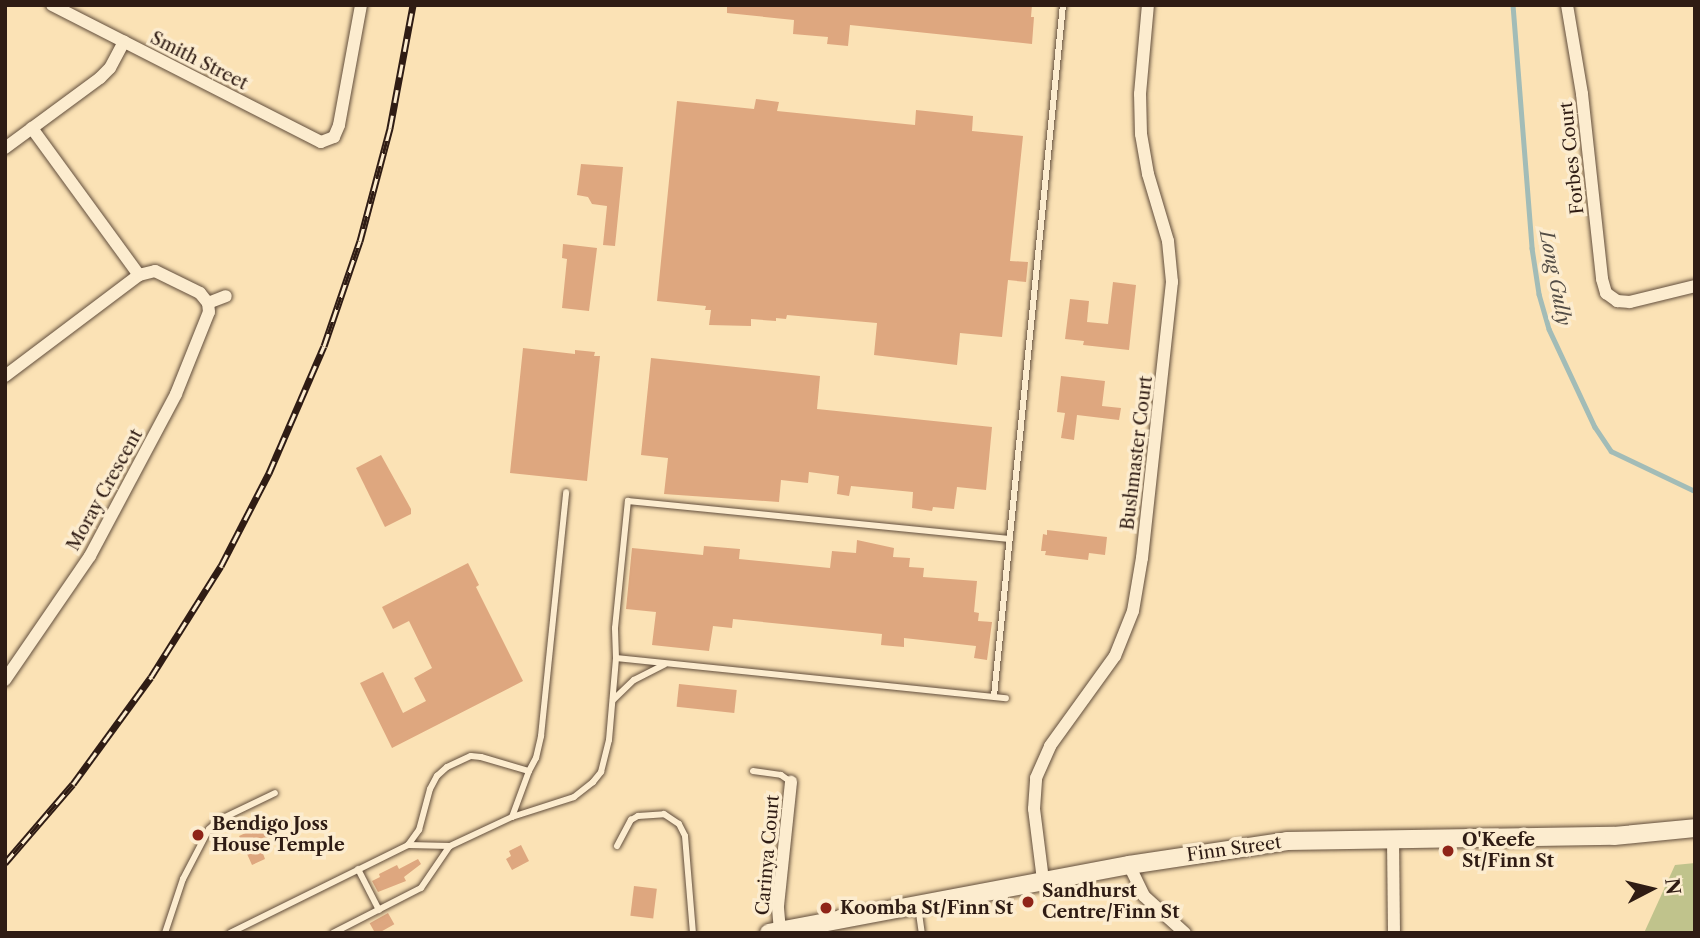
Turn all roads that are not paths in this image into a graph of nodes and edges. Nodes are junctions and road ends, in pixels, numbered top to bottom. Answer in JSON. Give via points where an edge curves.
{"nodes":[{"id":1,"x":52,"y":5,"type":"edge"},
{"id":2,"x":361,"y":5,"type":"edge"},
{"id":3,"x":1063,"y":5,"type":"edge"},
{"id":4,"x":1148,"y":5,"type":"edge"},
{"id":5,"x":1567,"y":5,"type":"edge"},
{"id":6,"x":72,"y":10,"type":"edge"},
{"id":7,"x":124,"y":42,"type":"junction"},
{"id":8,"x":32,"y":128,"type":"junction"},
{"id":9,"x":5,"y":148,"type":"edge"},
{"id":10,"x":139,"y":275,"type":"junction"},
{"id":11,"x":1695,"y":286,"type":"edge"},
{"id":12,"x":226,"y":296,"type":"dead end"},
{"id":13,"x":208,"y":303,"type":"junction"},
{"id":14,"x":5,"y":376,"type":"edge"},
{"id":15,"x":566,"y":492,"type":"dead end"},
{"id":16,"x":1009,"y":539,"type":"junction"},
{"id":17,"x":616,"y":658,"type":"junction"},
{"id":18,"x":669,"y":664,"type":"junction"},
{"id":19,"x":5,"y":680,"type":"edge"},
{"id":20,"x":994,"y":696,"type":"junction"},
{"id":21,"x":1006,"y":698,"type":"dead end"},
{"id":22,"x":612,"y":700,"type":"junction"},
{"id":23,"x":529,"y":771,"type":"junction"},
{"id":24,"x":753,"y":771,"type":"dead end"},
{"id":25,"x":791,"y":782,"type":"joint"},
{"id":26,"x":275,"y":793,"type":"dead end"},
{"id":27,"x":512,"y":817,"type":"junction"},
{"id":28,"x":1695,"y":828,"type":"edge"},
{"id":29,"x":1393,"y":838,"type":"junction"},
{"id":30,"x":408,"y":845,"type":"junction"},
{"id":31,"x":450,"y":846,"type":"junction"},
{"id":32,"x":617,"y":846,"type":"dead end"},
{"id":33,"x":1129,"y":865,"type":"junction"},
{"id":34,"x":358,"y":869,"type":"junction"},
{"id":35,"x":1042,"y":880,"type":"junction"},
{"id":36,"x":918,"y":904,"type":"junction"},
{"id":37,"x":379,"y":910,"type":"junction"},
{"id":38,"x":778,"y":932,"type":"edge"},
{"id":39,"x":165,"y":933,"type":"edge"},
{"id":40,"x":230,"y":933,"type":"edge"},
{"id":41,"x":333,"y":933,"type":"edge"},
{"id":42,"x":693,"y":933,"type":"edge"},
{"id":43,"x":922,"y":933,"type":"edge"},
{"id":44,"x":1185,"y":933,"type":"edge"},
{"id":45,"x":1394,"y":933,"type":"edge"}],
"edges":[{"from":1,"to":6,"type":"street","name":"Smith Street"},
{"from":2,"to":7,"type":"street","name":"Smith Street","via":[[339,125],[330,140],[317,141]]},
{"from":3,"to":16,"type":"lane"},
{"from":4,"to":35,"type":"street","name":"Bushmaster Court","via":[[1141,134],[1168,241],[1172,282],[1142,558],[1133,611],[1115,656],[1050,746],[1035,778]]},
{"from":5,"to":11,"type":"street","name":"Forbes Court","via":[[1606,293],[1617,301],[1638,301]]},
{"from":6,"to":7,"type":"street","name":"Smith Street"},
{"from":7,"to":8,"type":"street","via":[[100,78]]},
{"from":8,"to":9,"type":"street"},
{"from":8,"to":10,"type":"street"},
{"from":10,"to":13,"type":"street","via":[[155,271],[200,293]]},
{"from":10,"to":14,"type":"street"},
{"from":12,"to":13,"type":"street"},
{"from":13,"to":19,"type":"street","name":"Moray Crescent","via":[[206,322],[139,467],[90,556]]},
{"from":15,"to":23,"type":"lane","via":[[541,736]]},
{"from":16,"to":17,"type":"lane","via":[[628,501]]},
{"from":16,"to":20,"type":"lane"},
{"from":17,"to":18,"type":"lane"},
{"from":17,"to":22,"type":"lane"},
{"from":18,"to":20,"type":"lane"},
{"from":18,"to":22,"type":"lane","via":[[634,680]]},
{"from":20,"to":21,"type":"lane"},
{"from":22,"to":27,"type":"lane","via":[[606,758],[593,782],[562,802]]},
{"from":23,"to":27,"type":"lane"},
{"from":23,"to":30,"type":"lane","via":[[481,757],[447,767],[430,789],[419,830]]},
{"from":24,"to":25,"type":"lane","via":[[781,775]]},
{"from":25,"to":38,"type":"street","name":"Carinya Court"},
{"from":26,"to":39,"type":"lane","via":[[219,820],[209,830],[183,879]]},
{"from":27,"to":31,"type":"lane"},
{"from":28,"to":29,"type":"street","name":"Finn Street","via":[[1614,836]]},
{"from":29,"to":33,"type":"street","name":"Finn Street","via":[[1287,841]]},
{"from":29,"to":45,"type":"street"},
{"from":30,"to":31,"type":"lane"},
{"from":30,"to":34,"type":"lane"},
{"from":31,"to":37,"type":"lane","via":[[421,888]]},
{"from":32,"to":42,"type":"lane","via":[[638,816],[664,814],[680,824],[685,836]]},
{"from":33,"to":35,"type":"street","name":"Finn Street"},
{"from":33,"to":44,"type":"street","via":[[1144,896]]},
{"from":34,"to":37,"type":"lane"},
{"from":34,"to":40,"type":"lane"},
{"from":35,"to":36,"type":"street","name":"Finn Street"},
{"from":36,"to":38,"type":"street","name":"Finn Street"},
{"from":36,"to":43,"type":"lane"},
{"from":37,"to":41,"type":"lane"}]}
